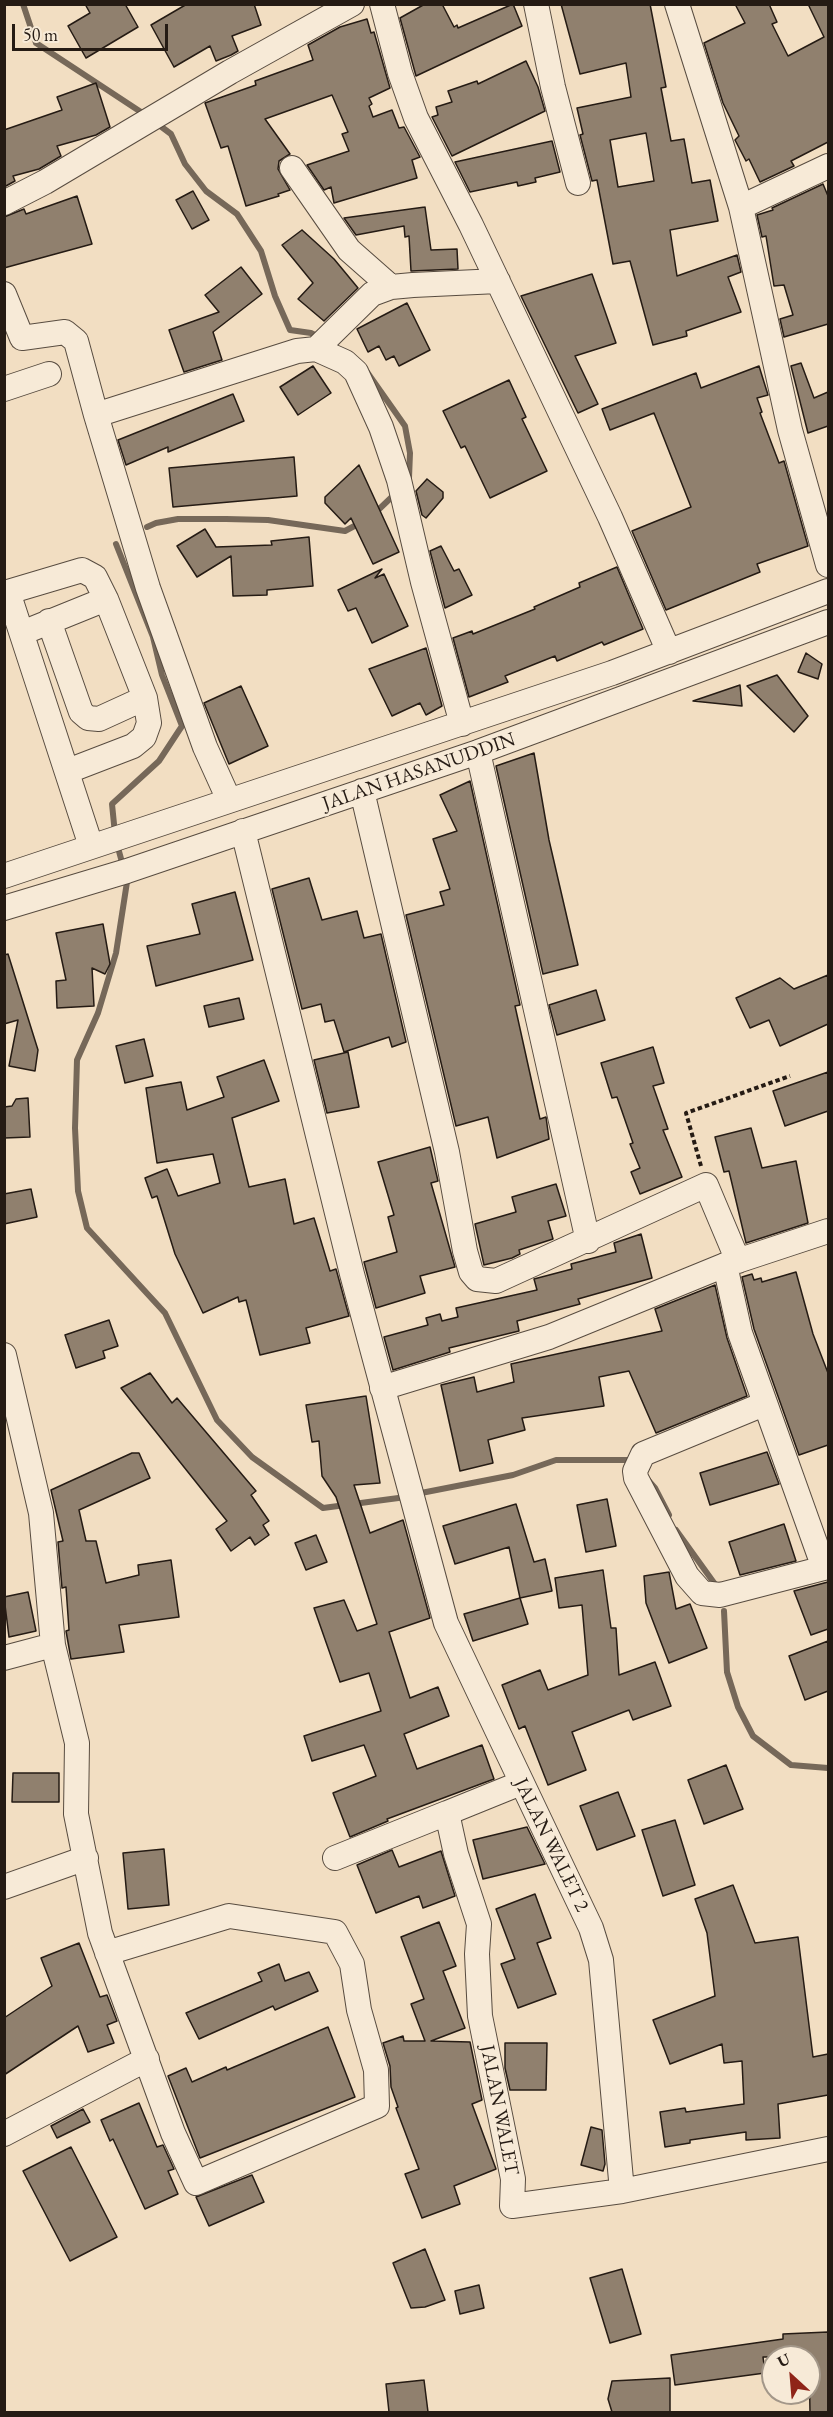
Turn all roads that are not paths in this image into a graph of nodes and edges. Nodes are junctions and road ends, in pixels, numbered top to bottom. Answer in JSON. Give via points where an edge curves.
{"nodes":[{"id":1,"x":352,"y":4,"type":"edge"},
{"id":2,"x":382,"y":4,"type":"edge"},
{"id":3,"x":536,"y":4,"type":"edge"},
{"id":4,"x":677,"y":4,"type":"edge"},
{"id":5,"x":828,"y":166,"type":"edge"},
{"id":6,"x":292,"y":168,"type":"dead end"},
{"id":7,"x":578,"y":183,"type":"dead end"},
{"id":8,"x":4,"y":203,"type":"edge"},
{"id":9,"x":741,"y":207,"type":"junction"},
{"id":10,"x":498,"y":281,"type":"junction"},
{"id":11,"x":391,"y":287,"type":"junction"},
{"id":12,"x":4,"y":294,"type":"edge"},
{"id":13,"x":317,"y":348,"type":"junction"},
{"id":14,"x":49,"y":374,"type":"dead end"},
{"id":15,"x":4,"y":389,"type":"edge"},
{"id":16,"x":96,"y":415,"type":"junction"},
{"id":17,"x":828,"y":565,"type":"edge"},
{"id":18,"x":828,"y":591,"type":"edge"},
{"id":19,"x":6,"y":592,"type":"edge"},
{"id":20,"x":106,"y":599,"type":"junction"},
{"id":21,"x":49,"y":621,"type":"junction"},
{"id":22,"x":828,"y":622,"type":"edge"},
{"id":23,"x":22,"y":633,"type":"junction"},
{"id":24,"x":669,"y":652,"type":"junction"},
{"id":25,"x":145,"y":698,"type":"junction"},
{"id":26,"x":462,"y":724,"type":"junction"},
{"id":27,"x":478,"y":752,"type":"junction"},
{"id":28,"x":68,"y":771,"type":"junction"},
{"id":29,"x":362,"y":791,"type":"junction"},
{"id":30,"x":229,"y":800,"type":"junction"},
{"id":31,"x":243,"y":831,"type":"junction"},
{"id":32,"x":103,"y":842,"type":"junction"},
{"id":33,"x":4,"y":876,"type":"edge"},
{"id":34,"x":4,"y":908,"type":"edge"},
{"id":35,"x":828,"y":1231,"type":"edge"},
{"id":36,"x":588,"y":1241,"type":"junction"},
{"id":37,"x":731,"y":1263,"type":"junction"},
{"id":38,"x":4,"y":1355,"type":"edge"},
{"id":39,"x":382,"y":1388,"type":"junction"},
{"id":40,"x":765,"y":1404,"type":"junction"},
{"id":41,"x":826,"y":1568,"type":"edge"},
{"id":42,"x":53,"y":1645,"type":"junction"},
{"id":43,"x":4,"y":1658,"type":"edge"},
{"id":44,"x":521,"y":1783,"type":"junction"},
{"id":45,"x":447,"y":1813,"type":"junction"},
{"id":46,"x":86,"y":1858,"type":"junction"},
{"id":47,"x":335,"y":1858,"type":"dead end"},
{"id":48,"x":4,"y":1887,"type":"edge"},
{"id":49,"x":107,"y":1953,"type":"junction"},
{"id":50,"x":147,"y":2059,"type":"junction"},
{"id":51,"x":4,"y":2134,"type":"edge"},
{"id":52,"x":828,"y":2150,"type":"edge"},
{"id":53,"x":622,"y":2191,"type":"junction"}],
"edges":[{"from":1,"to":8,"type":"street"},
{"from":2,"to":10,"type":"street","via":[[416,118]]},
{"from":3,"to":7,"type":"street"},
{"from":4,"to":9,"type":"street"},
{"from":5,"to":9,"type":"street"},
{"from":6,"to":11,"type":"street","via":[[349,250]]},
{"from":9,"to":17,"type":"street","via":[[790,430]]},
{"from":10,"to":11,"type":"street"},
{"from":10,"to":24,"type":"street"},
{"from":11,"to":13,"type":"street","via":[[372,294]]},
{"from":12,"to":16,"type":"street","via":[[22,338],[65,332],[76,341]]},
{"from":13,"to":16,"type":"street","via":[[273,357]]},
{"from":13,"to":26,"type":"street","via":[[356,372],[381,427],[399,480]]},
{"from":14,"to":15,"type":"street"},
{"from":16,"to":30,"type":"street","via":[[148,588],[205,747]]},
{"from":18,"to":24,"type":"street","name":"JALAN HASANUDDIN"},
{"from":19,"to":20,"type":"street","via":[[82,570],[95,577]]},
{"from":19,"to":23,"type":"street"},
{"from":20,"to":21,"type":"street"},
{"from":20,"to":25,"type":"street"},
{"from":21,"to":23,"type":"street"},
{"from":21,"to":25,"type":"street","via":[[81,712],[88,718],[99,719]]},
{"from":22,"to":27,"type":"street","name":"JALAN HASANUDDIN"},
{"from":23,"to":28,"type":"street"},
{"from":24,"to":26,"type":"street","name":"JALAN HASANUDDIN"},
{"from":25,"to":28,"type":"street","via":[[149,723],[144,737],[133,746]]},
{"from":26,"to":30,"type":"street","name":"JALAN HASANUDDIN"},
{"from":27,"to":29,"type":"street","name":"JALAN HASANUDDIN"},
{"from":27,"to":36,"type":"street"},
{"from":28,"to":32,"type":"street"},
{"from":29,"to":31,"type":"street","name":"JALAN HASANUDDIN"},
{"from":29,"to":36,"type":"street","via":[[447,1152],[471,1272],[477,1279],[496,1281]]},
{"from":30,"to":32,"type":"street","name":"JALAN HASANUDDIN"},
{"from":31,"to":34,"type":"street","name":"JALAN HASANUDDIN"},
{"from":31,"to":39,"type":"street","name":"JALAN WALET 2"},
{"from":32,"to":33,"type":"street","name":"JALAN HASANUDDIN"},
{"from":35,"to":37,"type":"street"},
{"from":36,"to":37,"type":"street","via":[[706,1185]]},
{"from":37,"to":39,"type":"street","via":[[549,1337]]},
{"from":37,"to":40,"type":"street","via":[[740,1333]]},
{"from":38,"to":42,"type":"street","via":[[41,1513]]},
{"from":39,"to":44,"type":"street","name":"JALAN WALET 2","via":[[446,1623]]},
{"from":40,"to":41,"type":"street"},
{"from":40,"to":41,"type":"street","via":[[639,1462],[666,1539],[690,1581],[702,1593],[729,1593]]},
{"from":42,"to":43,"type":"street"},
{"from":42,"to":46,"type":"street","via":[[77,1743],[76,1814]]},
{"from":44,"to":45,"type":"street"},
{"from":44,"to":53,"type":"street","name":"JALAN WALET 2","via":[[591,1928],[601,1960]]},
{"from":45,"to":47,"type":"street"},
{"from":45,"to":53,"type":"street","name":"JALAN WALET","via":[[479,1924],[480,2016],[513,2179],[512,2206]]},
{"from":46,"to":48,"type":"street"},
{"from":46,"to":49,"type":"street"},
{"from":49,"to":50,"type":"street"},
{"from":49,"to":50,"type":"street","via":[[229,1916],[334,1932],[352,1964],[359,2010],[376,2070],[377,2106],[196,2183],[173,2133]]},
{"from":50,"to":51,"type":"street"},
{"from":52,"to":53,"type":"street","name":"JALAN WALET"}]}
